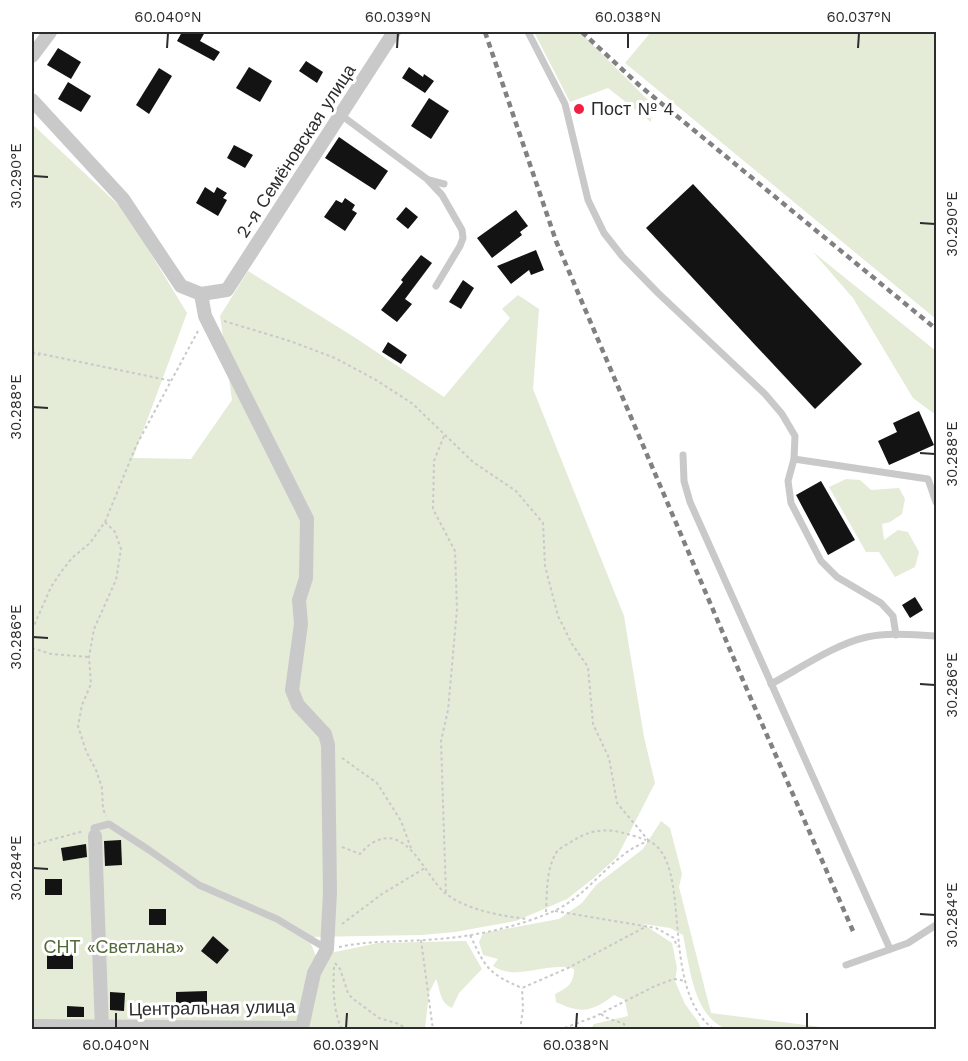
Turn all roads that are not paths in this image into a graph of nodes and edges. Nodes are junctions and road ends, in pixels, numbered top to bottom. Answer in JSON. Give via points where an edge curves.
{"nodes":[{"id":1,"x":50,"y":32,"type":"edge"},
{"id":2,"x":394,"y":32,"type":"edge"},
{"id":3,"x":528,"y":32,"type":"edge"},
{"id":4,"x":32,"y":56,"type":"edge"},
{"id":5,"x":32,"y":100,"type":"edge"},
{"id":6,"x":340,"y":115,"type":"junction"},
{"id":7,"x":427,"y":179,"type":"junction"},
{"id":8,"x":444,"y":184,"type":"dead end"},
{"id":9,"x":436,"y":286,"type":"dead end"},
{"id":10,"x":201,"y":294,"type":"junction"},
{"id":11,"x":683,"y":455,"type":"dead end"},
{"id":12,"x":794,"y":459,"type":"junction"},
{"id":13,"x":936,"y":502,"type":"edge"},
{"id":14,"x":896,"y":635,"type":"junction"},
{"id":15,"x":936,"y":636,"type":"edge"},
{"id":16,"x":771,"y":684,"type":"junction"},
{"id":17,"x":94,"y":832,"type":"joint"},
{"id":18,"x":936,"y":925,"type":"edge"},
{"id":19,"x":327,"y":949,"type":"junction"},
{"id":20,"x":890,"y":949,"type":"junction"},
{"id":21,"x":846,"y":965,"type":"dead end"},
{"id":22,"x":32,"y":1026,"type":"edge"},
{"id":23,"x":102,"y":1028,"type":"edge"},
{"id":24,"x":228,"y":1029,"type":"edge"}],
"edges":[{"from":1,"to":4,"type":"street"},
{"from":2,"to":6,"type":"street","name":"2-я Семёновская улица"},
{"from":3,"to":12,"type":"lane","via":[[565,104],[588,200],[604,233],[658,293],[782,414],[795,436]]},
{"from":5,"to":10,"type":"street","via":[[123,199],[181,286]]},
{"from":6,"to":7,"type":"lane"},
{"from":6,"to":10,"type":"street","name":"2-я Семёновская улица","via":[[227,290]]},
{"from":7,"to":8,"type":"lane"},
{"from":7,"to":9,"type":"lane","via":[[442,195],[463,238]]},
{"from":10,"to":19,"type":"street","via":[[205,316],[308,519],[306,578],[299,600],[301,624],[292,690],[298,705],[325,734],[328,745]]},
{"from":11,"to":16,"type":"lane","via":[[690,502]]},
{"from":12,"to":13,"type":"lane","via":[[928,479]]},
{"from":12,"to":14,"type":"lane","via":[[788,482],[791,502],[821,561],[837,577],[881,603],[893,616]]},
{"from":14,"to":15,"type":"lane"},
{"from":14,"to":16,"type":"lane","via":[[867,637],[837,648]]},
{"from":16,"to":20,"type":"lane"},
{"from":17,"to":19,"type":"lane","via":[[108,824],[199,885],[277,919]]},
{"from":17,"to":23,"type":"street"},
{"from":18,"to":20,"type":"lane","via":[[908,943]]},
{"from":19,"to":24,"type":"street","name":"Центральная улица","via":[[315,973],[302,1028]]},
{"from":20,"to":21,"type":"lane"},
{"from":22,"to":23,"type":"street","name":"Центральная улица"},
{"from":23,"to":24,"type":"street","name":"Центральная улица"}]}
